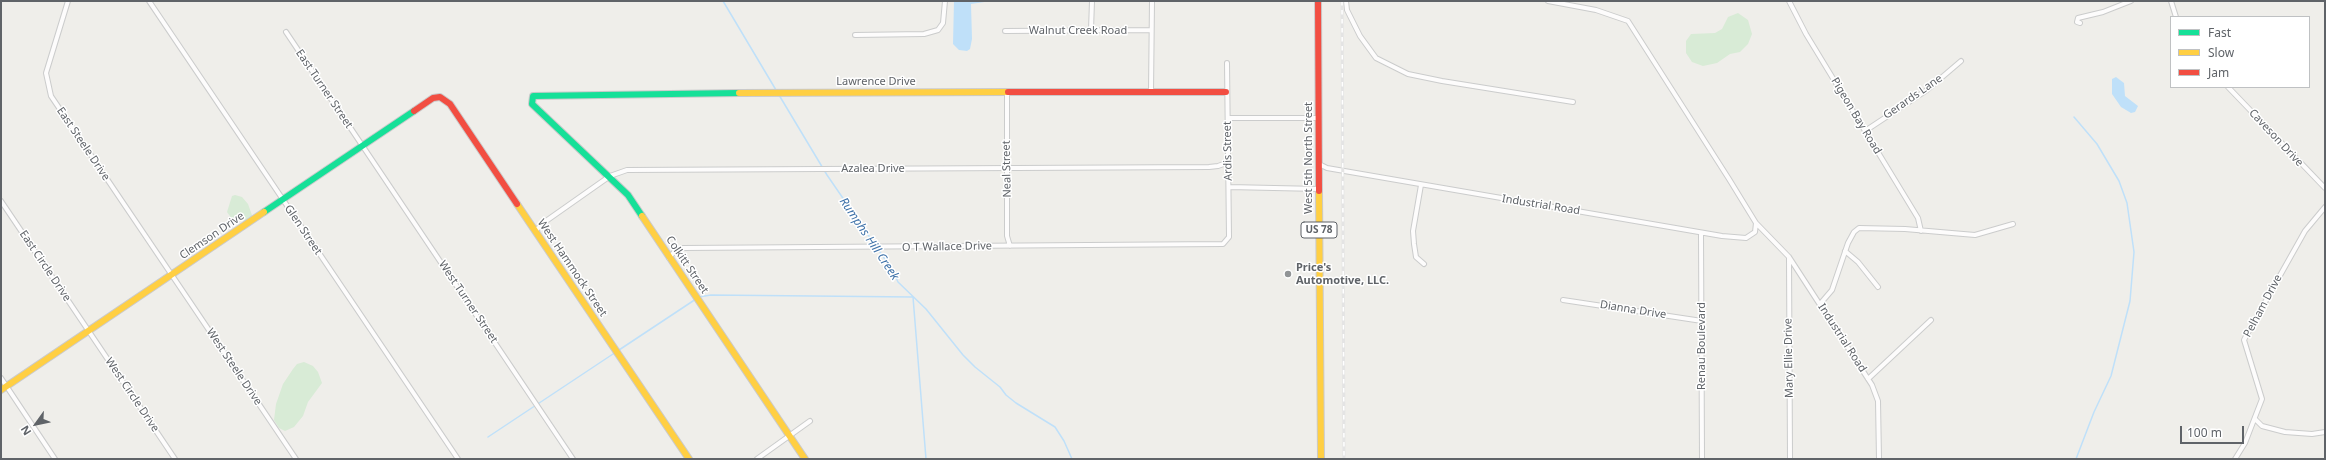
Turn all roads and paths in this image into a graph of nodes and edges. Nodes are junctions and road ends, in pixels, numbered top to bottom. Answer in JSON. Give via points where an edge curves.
{"nodes":[{"id":1,"x":68,"y":1,"type":"edge"},
{"id":2,"x":149,"y":1,"type":"edge"},
{"id":3,"x":945,"y":1,"type":"edge"},
{"id":4,"x":1092,"y":1,"type":"edge"},
{"id":5,"x":1152,"y":1,"type":"edge"},
{"id":6,"x":1318,"y":1,"type":"edge"},
{"id":7,"x":1346,"y":1,"type":"edge"},
{"id":8,"x":1548,"y":1,"type":"edge"},
{"id":9,"x":1789,"y":1,"type":"edge"},
{"id":10,"x":2131,"y":1,"type":"edge"},
{"id":11,"x":2171,"y":1,"type":"edge"},
{"id":12,"x":2176,"y":16,"type":"edge"},
{"id":13,"x":2080,"y":24,"type":"dead end"},
{"id":14,"x":1151,"y":28,"type":"junction"},
{"id":15,"x":1091,"y":30,"type":"junction"},
{"id":16,"x":1005,"y":31,"type":"dead end"},
{"id":17,"x":286,"y":32,"type":"dead end"},
{"id":18,"x":855,"y":35,"type":"dead end"},
{"id":19,"x":1960,"y":61,"type":"dead end"},
{"id":20,"x":1226,"y":62,"type":"dead end"},
{"id":21,"x":2229,"y":88,"type":"edge"},
{"id":22,"x":1007,"y":92,"type":"junction"},
{"id":23,"x":1151,"y":92,"type":"junction"},
{"id":24,"x":1226,"y":92,"type":"junction"},
{"id":25,"x":433,"y":98,"type":"joint"},
{"id":26,"x":531,"y":101,"type":"joint"},
{"id":27,"x":1573,"y":102,"type":"dead end"},
{"id":28,"x":1228,"y":118,"type":"junction"},
{"id":29,"x":1319,"y":118,"type":"junction"},
{"id":30,"x":1865,"y":131,"type":"junction"},
{"id":31,"x":363,"y":146,"type":"junction"},
{"id":32,"x":1229,"y":162,"type":"junction"},
{"id":33,"x":1319,"y":164,"type":"junction"},
{"id":34,"x":1007,"y":168,"type":"junction"},
{"id":35,"x":610,"y":176,"type":"junction"},
{"id":36,"x":1421,"y":185,"type":"junction"},
{"id":37,"x":1229,"y":187,"type":"junction"},
{"id":38,"x":2325,"y":188,"type":"edge"},
{"id":39,"x":1319,"y":189,"type":"junction"},
{"id":40,"x":283,"y":200,"type":"junction"},
{"id":41,"x":1,"y":201,"type":"edge"},
{"id":42,"x":2325,"y":207,"type":"edge"},
{"id":43,"x":1756,"y":223,"type":"junction"},
{"id":44,"x":2012,"y":224,"type":"dead end"},
{"id":45,"x":535,"y":231,"type":"junction"},
{"id":46,"x":1921,"y":231,"type":"junction"},
{"id":47,"x":1701,"y":233,"type":"junction"},
{"id":48,"x":1227,"y":240,"type":"joint"},
{"id":49,"x":1010,"y":246,"type":"junction"},
{"id":50,"x":1845,"y":251,"type":"junction"},
{"id":51,"x":1789,"y":257,"type":"junction"},
{"id":52,"x":670,"y":258,"type":"junction"},
{"id":53,"x":1424,"y":264,"type":"dead end"},
{"id":54,"x":172,"y":275,"type":"junction"},
{"id":55,"x":1878,"y":287,"type":"dead end"},
{"id":56,"x":1563,"y":300,"type":"dead end"},
{"id":57,"x":1820,"y":304,"type":"junction"},
{"id":58,"x":1931,"y":320,"type":"dead end"},
{"id":59,"x":1702,"y":321,"type":"junction"},
{"id":60,"x":89,"y":331,"type":"junction"},
{"id":61,"x":1,"y":378,"type":"edge"},
{"id":62,"x":1868,"y":379,"type":"junction"},
{"id":63,"x":7,"y":386,"type":"junction"},
{"id":64,"x":1,"y":390,"type":"edge"},
{"id":65,"x":2255,"y":419,"type":"junction"},
{"id":66,"x":810,"y":421,"type":"dead end"},
{"id":67,"x":2325,"y":432,"type":"edge"},
{"id":68,"x":790,"y":437,"type":"junction"},
{"id":69,"x":55,"y":459,"type":"edge"},
{"id":70,"x":175,"y":459,"type":"edge"},
{"id":71,"x":296,"y":459,"type":"edge"},
{"id":72,"x":458,"y":459,"type":"edge"},
{"id":73,"x":574,"y":459,"type":"edge"},
{"id":74,"x":689,"y":459,"type":"edge"},
{"id":75,"x":757,"y":459,"type":"edge"},
{"id":76,"x":805,"y":459,"type":"edge"},
{"id":77,"x":1321,"y":459,"type":"edge"},
{"id":78,"x":1702,"y":459,"type":"edge"},
{"id":79,"x":1790,"y":459,"type":"edge"},
{"id":80,"x":1879,"y":459,"type":"edge"},
{"id":81,"x":2235,"y":459,"type":"edge"}],
"edges":[{"from":1,"to":54,"type":"street","name":"East Steele Drive","via":[[47,67],[48,90]]},
{"from":2,"to":40,"type":"street","name":"Glen Street"},
{"from":3,"to":18,"type":"street","via":[[943,23],[938,30],[924,34]]},
{"from":4,"to":15,"type":"street"},
{"from":5,"to":14,"type":"street"},
{"from":6,"to":29,"type":"street","name":"West 5th North Street","number":"US 78"},
{"from":7,"to":27,"type":"street","via":[[1347,10],[1360,36],[1376,58],[1408,74]]},
{"from":8,"to":43,"type":"street","name":"Industrial Road","via":[[1596,10],[1628,22]]},
{"from":9,"to":30,"type":"street","name":"Pigeon Bay Road"},
{"from":10,"to":13,"type":"street","via":[[2078,18],[2077,22]]},
{"from":11,"to":12,"type":"street"},
{"from":14,"to":15,"type":"street","name":"Walnut Creek Road"},
{"from":14,"to":23,"type":"street"},
{"from":15,"to":16,"type":"street","name":"Walnut Creek Road"},
{"from":17,"to":31,"type":"street","name":"East Turner Street"},
{"from":19,"to":30,"type":"street","name":"Gerards Lane","via":[[1927,90]]},
{"from":20,"to":24,"type":"street","name":"Ardis Street"},
{"from":21,"to":38,"type":"street","name":"Caveson Drive"},
{"from":22,"to":23,"type":"street","name":"Lawrence Drive"},
{"from":22,"to":26,"type":"street","name":"Lawrence Drive","via":[[558,94],[535,95]]},
{"from":22,"to":34,"type":"street","name":"Neal Street"},
{"from":23,"to":24,"type":"street","name":"Lawrence Drive"},
{"from":24,"to":28,"type":"street","name":"Ardis Street"},
{"from":25,"to":31,"type":"street","name":"Clemson Drive"},
{"from":25,"to":45,"type":"street","name":"West Hammock Street","via":[[445,98],[450,104]]},
{"from":26,"to":35,"type":"street","name":"Colkitt Street"},
{"from":28,"to":29,"type":"street"},
{"from":28,"to":32,"type":"street","name":"Ardis Street"},
{"from":29,"to":33,"type":"street","name":"West 5th North Street","number":"US 78"},
{"from":30,"to":46,"type":"street","name":"Pigeon Bay Road","via":[[1918,218]]},
{"from":31,"to":40,"type":"street","name":"Clemson Drive"},
{"from":31,"to":73,"type":"street","name":"West Turner Street"},
{"from":32,"to":34,"type":"street","name":"Azalea Drive","via":[[1209,167]]},
{"from":32,"to":37,"type":"street","name":"Ardis Street"},
{"from":33,"to":36,"type":"street","name":"Industrial Road","via":[[1327,168]]},
{"from":33,"to":39,"type":"street","name":"West 5th North Street","number":"US 78"},
{"from":34,"to":35,"type":"street","name":"Azalea Drive","via":[[634,170],[621,171]]},
{"from":34,"to":49,"type":"street","name":"Neal Street","via":[[1007,236]]},
{"from":35,"to":45,"type":"street","name":"Azalea Drive"},
{"from":35,"to":52,"type":"street","name":"Colkitt Street","via":[[628,195]]},
{"from":36,"to":47,"type":"street","name":"Industrial Road"},
{"from":36,"to":53,"type":"street","via":[[1413,231],[1416,257]]},
{"from":37,"to":39,"type":"street"},
{"from":37,"to":48,"type":"street","name":"Ardis Street"},
{"from":39,"to":77,"type":"street","name":"West 5th North Street","number":"US 78"},
{"from":40,"to":54,"type":"street","name":"Clemson Drive"},
{"from":40,"to":72,"type":"street","name":"Glen Street"},
{"from":41,"to":60,"type":"street","name":"East Circle Drive"},
{"from":42,"to":65,"type":"street","name":"Pelham Drive","via":[[2305,231],[2244,340],[2261,393],[2261,403]]},
{"from":43,"to":47,"type":"street","name":"Industrial Road","via":[[1755,232],[1746,238]]},
{"from":43,"to":51,"type":"street","name":"Industrial Road"},
{"from":44,"to":46,"type":"street","via":[[1975,235]]},
{"from":45,"to":74,"type":"street","name":"West Hammock Street"},
{"from":46,"to":50,"type":"street","via":[[1859,228],[1854,232]]},
{"from":47,"to":59,"type":"street","name":"Renau Boulevard"},
{"from":48,"to":49,"type":"street","name":"O T Wallace Drive","via":[[1223,244],[1213,246]]},
{"from":49,"to":52,"type":"street","name":"O T Wallace Drive","via":[[683,248],[675,250]]},
{"from":50,"to":55,"type":"street","via":[[1858,262]]},
{"from":50,"to":57,"type":"street","via":[[1832,290]]},
{"from":51,"to":57,"type":"street","name":"Industrial Road"},
{"from":51,"to":79,"type":"street","name":"Mary Ellie Drive"},
{"from":52,"to":68,"type":"street","name":"Colkitt Street"},
{"from":54,"to":60,"type":"street","name":"Clemson Drive"},
{"from":54,"to":71,"type":"street","name":"West Steele Drive"},
{"from":56,"to":59,"type":"street","name":"Dianna Drive"},
{"from":57,"to":62,"type":"street","name":"Industrial Road"},
{"from":58,"to":62,"type":"street"},
{"from":59,"to":78,"type":"street","name":"Renau Boulevard"},
{"from":60,"to":63,"type":"street","name":"Clemson Drive"},
{"from":60,"to":70,"type":"street","name":"West Circle Drive"},
{"from":61,"to":63,"type":"street"},
{"from":62,"to":80,"type":"street","name":"Industrial Road","via":[[1878,401]]},
{"from":63,"to":64,"type":"street","name":"Clemson Drive"},
{"from":63,"to":69,"type":"street"},
{"from":65,"to":67,"type":"street","via":[[2262,426],[2285,432]]},
{"from":65,"to":81,"type":"street","name":"Pelham Drive"},
{"from":66,"to":68,"type":"street"},
{"from":68,"to":75,"type":"street"},
{"from":68,"to":76,"type":"street","name":"Colkitt Street"}]}
